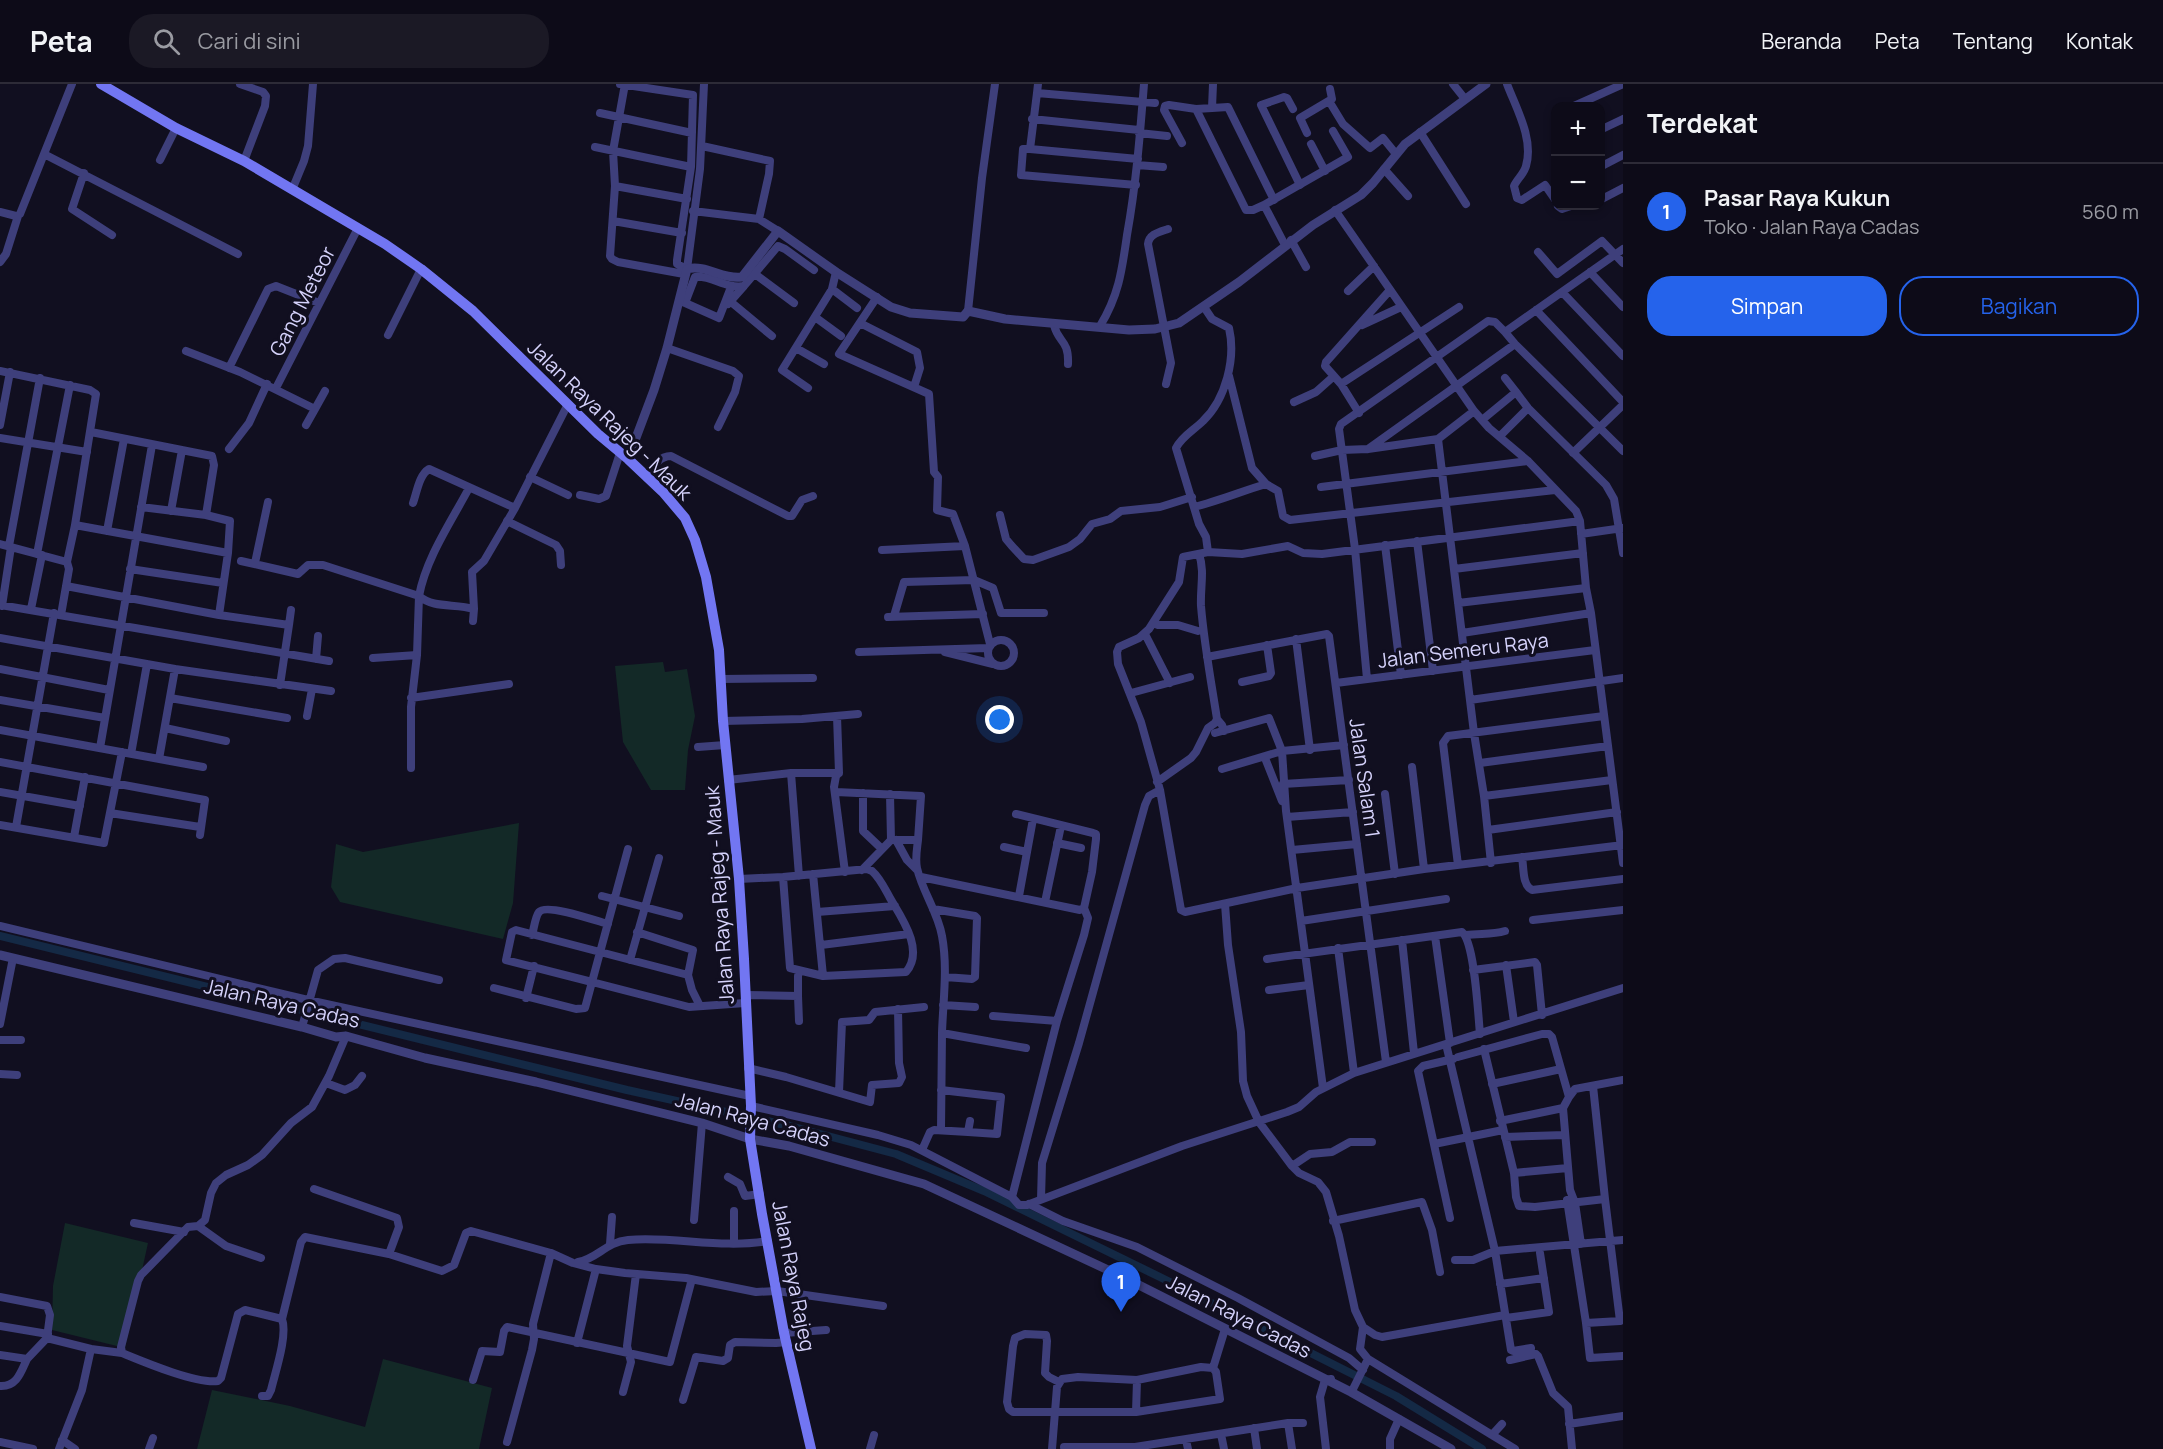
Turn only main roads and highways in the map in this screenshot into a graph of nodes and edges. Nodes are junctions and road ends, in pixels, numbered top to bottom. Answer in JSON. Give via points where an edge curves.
{"nodes":[{"id":1,"x":101,"y":84,"type":"edge"},
{"id":2,"x":751,"y":1104,"type":"joint"},
{"id":3,"x":811,"y":1449,"type":"edge"}],
"edges":[{"from":1,"to":2,"type":"main road","name":"Jalan Raya Rajeg - Mauk","via":[[176,128],[244,161],[421,269],[468,307],[685,518],[706,577],[719,650],[739,879]]},
{"from":2,"to":3,"type":"main road","name":"Jalan Raya Rajeg","via":[[762,1214]]}]}
